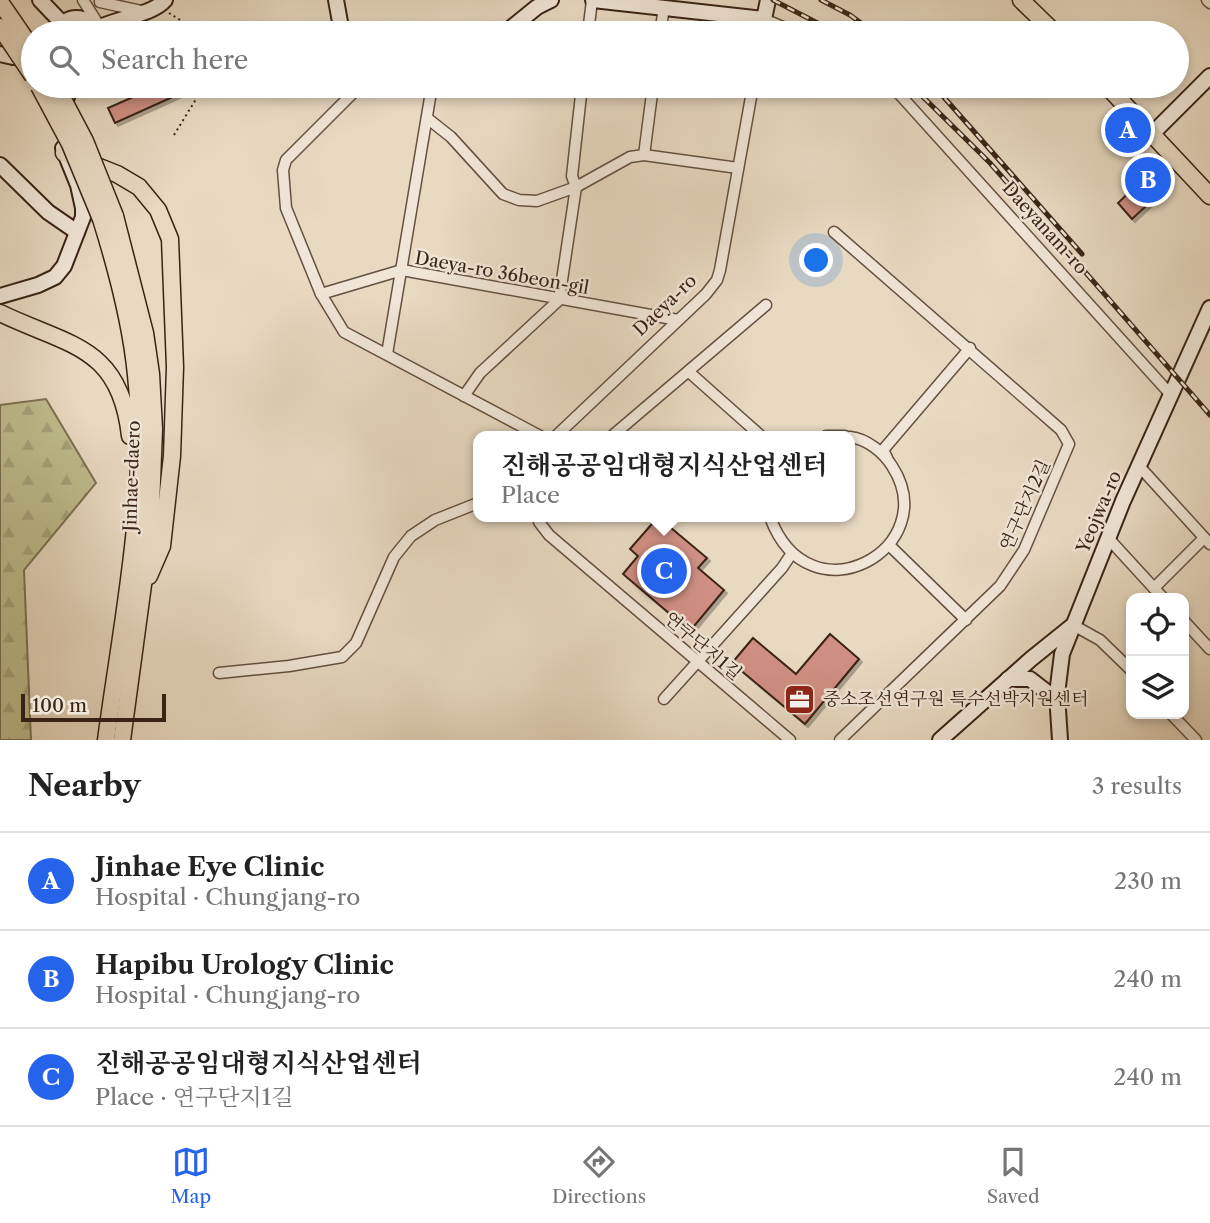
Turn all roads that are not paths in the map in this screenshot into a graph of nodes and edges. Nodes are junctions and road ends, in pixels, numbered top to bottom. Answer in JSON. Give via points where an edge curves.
{"nodes":[{"id":1,"x":40,"y":0,"type":"edge"},
{"id":2,"x":83,"y":0,"type":"edge"},
{"id":3,"x":100,"y":0,"type":"edge"},
{"id":4,"x":336,"y":0,"type":"edge"},
{"id":5,"x":592,"y":0,"type":"edge"},
{"id":6,"x":768,"y":0,"type":"edge"},
{"id":7,"x":1021,"y":0,"type":"edge"},
{"id":8,"x":546,"y":1,"type":"edge"},
{"id":9,"x":0,"y":2,"type":"edge"},
{"id":10,"x":157,"y":6,"type":"edge"},
{"id":11,"x":664,"y":8,"type":"junction"},
{"id":12,"x":54,"y":21,"type":"edge"},
{"id":13,"x":70,"y":21,"type":"edge"},
{"id":14,"x":88,"y":21,"type":"edge"},
{"id":15,"x":94,"y":21,"type":"edge"},
{"id":16,"x":112,"y":21,"type":"edge"},
{"id":17,"x":340,"y":21,"type":"edge"},
{"id":18,"x":520,"y":21,"type":"edge"},
{"id":19,"x":589,"y":21,"type":"edge"},
{"id":20,"x":662,"y":21,"type":"edge"},
{"id":21,"x":736,"y":21,"type":"edge"},
{"id":22,"x":764,"y":21,"type":"edge"},
{"id":23,"x":1043,"y":21,"type":"edge"},
{"id":24,"x":0,"y":27,"type":"edge"},
{"id":25,"x":21,"y":33,"type":"edge"},
{"id":26,"x":21,"y":50,"type":"edge"},
{"id":27,"x":0,"y":54,"type":"edge"},
{"id":28,"x":21,"y":58,"type":"edge"},
{"id":29,"x":1210,"y":76,"type":"edge"},
{"id":30,"x":1189,"y":97,"type":"edge"},
{"id":31,"x":45,"y":98,"type":"edge"},
{"id":32,"x":62,"y":98,"type":"edge"},
{"id":33,"x":67,"y":98,"type":"edge"},
{"id":34,"x":348,"y":98,"type":"edge"},
{"id":35,"x":430,"y":98,"type":"edge"},
{"id":36,"x":581,"y":98,"type":"edge"},
{"id":37,"x":651,"y":98,"type":"edge"},
{"id":38,"x":751,"y":98,"type":"edge"},
{"id":39,"x":903,"y":98,"type":"edge"},
{"id":40,"x":1118,"y":98,"type":"edge"},
{"id":41,"x":1188,"y":98,"type":"edge"},
{"id":42,"x":427,"y":118,"type":"junction"},
{"id":43,"x":1152,"y":134,"type":"junction"},
{"id":44,"x":64,"y":153,"type":"junction"},
{"id":45,"x":643,"y":155,"type":"junction"},
{"id":46,"x":0,"y":166,"type":"edge"},
{"id":47,"x":738,"y":168,"type":"junction"},
{"id":48,"x":576,"y":187,"type":"junction"},
{"id":49,"x":1210,"y":196,"type":"edge"},
{"id":50,"x":108,"y":218,"type":"junction"},
{"id":51,"x":77,"y":232,"type":"junction"},
{"id":52,"x":834,"y":232,"type":"dead end"},
{"id":53,"x":402,"y":271,"type":"junction"},
{"id":54,"x":321,"y":294,"type":"junction"},
{"id":55,"x":0,"y":296,"type":"edge"},
{"id":56,"x":559,"y":300,"type":"junction"},
{"id":57,"x":766,"y":305,"type":"dead end"},
{"id":58,"x":1210,"y":308,"type":"edge"},
{"id":59,"x":0,"y":313,"type":"edge"},
{"id":60,"x":678,"y":320,"type":"junction"},
{"id":61,"x":970,"y":348,"type":"junction"},
{"id":62,"x":387,"y":354,"type":"junction"},
{"id":63,"x":689,"y":372,"type":"junction"},
{"id":64,"x":1171,"y":395,"type":"junction"},
{"id":65,"x":464,"y":396,"type":"junction"},
{"id":66,"x":530,"y":431,"type":"edge"},
{"id":67,"x":561,"y":431,"type":"edge"},
{"id":68,"x":618,"y":431,"type":"edge"},
{"id":69,"x":755,"y":431,"type":"edge"},
{"id":70,"x":855,"y":440,"type":"edge"},
{"id":71,"x":887,"y":458,"type":"junction"},
{"id":72,"x":1139,"y":466,"type":"junction"},
{"id":73,"x":473,"y":505,"type":"edge"},
{"id":74,"x":135,"y":512,"type":"junction"},
{"id":75,"x":539,"y":522,"type":"edge"},
{"id":76,"x":772,"y":522,"type":"edge"},
{"id":77,"x":1108,"y":538,"type":"junction"},
{"id":78,"x":1207,"y":541,"type":"edge"},
{"id":79,"x":889,"y":545,"type":"junction"},
{"id":80,"x":792,"y":553,"type":"junction"},
{"id":81,"x":1154,"y":588,"type":"junction"},
{"id":82,"x":141,"y":593,"type":"junction"},
{"id":83,"x":1158,"y":593,"type":"edge"},
{"id":84,"x":966,"y":620,"type":"junction"},
{"id":85,"x":1073,"y":625,"type":"junction"},
{"id":86,"x":1189,"y":626,"type":"edge"},
{"id":87,"x":1210,"y":649,"type":"edge"},
{"id":88,"x":698,"y":663,"type":"junction"},
{"id":89,"x":1126,"y":665,"type":"edge"},
{"id":90,"x":219,"y":673,"type":"dead end"},
{"id":91,"x":131,"y":675,"type":"junction"},
{"id":92,"x":1008,"y":679,"type":"junction"},
{"id":93,"x":664,"y":699,"type":"dead end"},
{"id":94,"x":1058,"y":700,"type":"junction"},
{"id":95,"x":1176,"y":719,"type":"edge"},
{"id":96,"x":1057,"y":737,"type":"edge"},
{"id":97,"x":106,"y":740,"type":"edge"},
{"id":98,"x":122,"y":740,"type":"edge"},
{"id":99,"x":128,"y":740,"type":"edge"},
{"id":100,"x":790,"y":740,"type":"edge"},
{"id":101,"x":839,"y":740,"type":"edge"},
{"id":102,"x":940,"y":740,"type":"edge"},
{"id":103,"x":1196,"y":740,"type":"edge"}],
"edges":[{"from":1,"to":12,"type":"street"},
{"from":2,"to":15,"type":"street"},
{"from":3,"to":10,"type":"street"},
{"from":4,"to":17,"type":"street"},
{"from":5,"to":11,"type":"street"},
{"from":5,"to":19,"type":"street"},
{"from":6,"to":22,"type":"street"},
{"from":7,"to":23,"type":"main road"},
{"from":8,"to":18,"type":"street"},
{"from":9,"to":25,"type":"main road","bridge":true},
{"from":10,"to":16,"type":"street"},
{"from":11,"to":20,"type":"street"},
{"from":11,"to":21,"type":"street"},
{"from":13,"to":14,"type":"street"},
{"from":24,"to":28,"type":"main road","bridge":true},
{"from":26,"to":27,"type":"street","via":[[13,57]]},
{"from":29,"to":30,"type":"street"},
{"from":31,"to":50,"type":"main road","bridge":true},
{"from":32,"to":50,"type":"main road","bridge":true,"via":[[85,141]]},
{"from":33,"to":44,"type":"street","via":[[61,116]]},
{"from":34,"to":54,"type":"street","via":[[286,160],[283,170],[286,208]]},
{"from":35,"to":42,"type":"street"},
{"from":36,"to":48,"type":"street","via":[[572,176]]},
{"from":37,"to":45,"type":"street"},
{"from":38,"to":47,"type":"street","name":"Daeya-ro"},
{"from":39,"to":64,"type":"street","name":"Daeyanam-ro"},
{"from":40,"to":43,"type":"main road"},
{"from":41,"to":43,"type":"street"},
{"from":42,"to":48,"type":"street","via":[[452,137],[503,194],[537,201]]},
{"from":42,"to":53,"type":"street"},
{"from":43,"to":49,"type":"main road"},
{"from":44,"to":51,"type":"street","via":[[81,197],[83,217]]},
{"from":44,"to":82,"type":"main road","via":[[139,187],[159,210],[170,239],[175,367],[172,456],[162,546]]},
{"from":45,"to":47,"type":"street"},
{"from":45,"to":48,"type":"street","via":[[630,157]]},
{"from":46,"to":51,"type":"street","via":[[48,212]]},
{"from":47,"to":60,"type":"street","name":"Daeya-ro","via":[[719,276]]},
{"from":48,"to":56,"type":"street"},
{"from":50,"to":74,"type":"main road","name":"Jinhae-daero","via":[[136,376]]},
{"from":50,"to":82,"type":"main road","name":"Jinhae-daero","via":[[145,333],[151,374],[153,471]]},
{"from":51,"to":55,"type":"street","via":[[55,277]]},
{"from":52,"to":61,"type":"street","name":"연구단지2길"},
{"from":53,"to":54,"type":"street","name":"Daeya-ro 36beon-gil"},
{"from":53,"to":56,"type":"street","name":"Daeya-ro 36beon-gil"},
{"from":53,"to":62,"type":"street"},
{"from":54,"to":62,"type":"street","via":[[344,332]]},
{"from":56,"to":60,"type":"street","name":"Daeya-ro 36beon-gil"},
{"from":56,"to":65,"type":"street","via":[[480,373]]},
{"from":57,"to":63,"type":"street"},
{"from":58,"to":64,"type":"street","name":"Yeojwa-ro"},
{"from":59,"to":74,"type":"main road","via":[[74,344],[106,369],[128,419]]},
{"from":60,"to":67,"type":"street","name":"Daeya-ro"},
{"from":61,"to":71,"type":"street","via":[[883,450]]},
{"from":61,"to":84,"type":"street","name":"연구단지2길","via":[[1061,430],[1069,444],[1024,550],[1000,586]]},
{"from":62,"to":65,"type":"street"},
{"from":63,"to":68,"type":"street"},
{"from":63,"to":69,"type":"street"},
{"from":64,"to":72,"type":"street","name":"Yeojwa-ro"},
{"from":65,"to":66,"type":"street"},
{"from":70,"to":71,"type":"street"},
{"from":71,"to":79,"type":"street","via":[[898,474],[903,502],[898,529]]},
{"from":72,"to":77,"type":"street","name":"Yeojwa-ro"},
{"from":72,"to":78,"type":"street"},
{"from":73,"to":90,"type":"street","via":[[435,520],[411,536],[394,556],[356,643],[342,657]]},
{"from":74,"to":97,"type":"main road","name":"Jinhae-daero"},
{"from":75,"to":88,"type":"street","name":"연구단지1길","via":[[549,536]]},
{"from":76,"to":80,"type":"street"},
{"from":77,"to":81,"type":"street"},
{"from":77,"to":85,"type":"street","name":"Yeojwa-ro"},
{"from":78,"to":81,"type":"street"},
{"from":79,"to":80,"type":"street","via":[[873,560],[831,570],[810,565]]},
{"from":79,"to":84,"type":"street"},
{"from":80,"to":88,"type":"street"},
{"from":81,"to":83,"type":"street"},
{"from":82,"to":91,"type":"main road","name":"Jinhae-daero"},
{"from":84,"to":101,"type":"street","name":"연구단지2길"},
{"from":85,"to":89,"type":"street","via":[[1100,640]]},
{"from":85,"to":92,"type":"street"},
{"from":85,"to":94,"type":"street","name":"Yeojwa-ro","via":[[1062,654]]},
{"from":86,"to":87,"type":"street"},
{"from":88,"to":93,"type":"street"},
{"from":88,"to":100,"type":"street","name":"연구단지1길"},
{"from":91,"to":98,"type":"main road","name":"Jinhae-daero"},
{"from":91,"to":99,"type":"main road"},
{"from":92,"to":94,"type":"street","via":[[1030,679]]},
{"from":92,"to":102,"type":"street"},
{"from":94,"to":96,"type":"street","name":"Yeojwa-ro"},
{"from":95,"to":103,"type":"street"}]}
